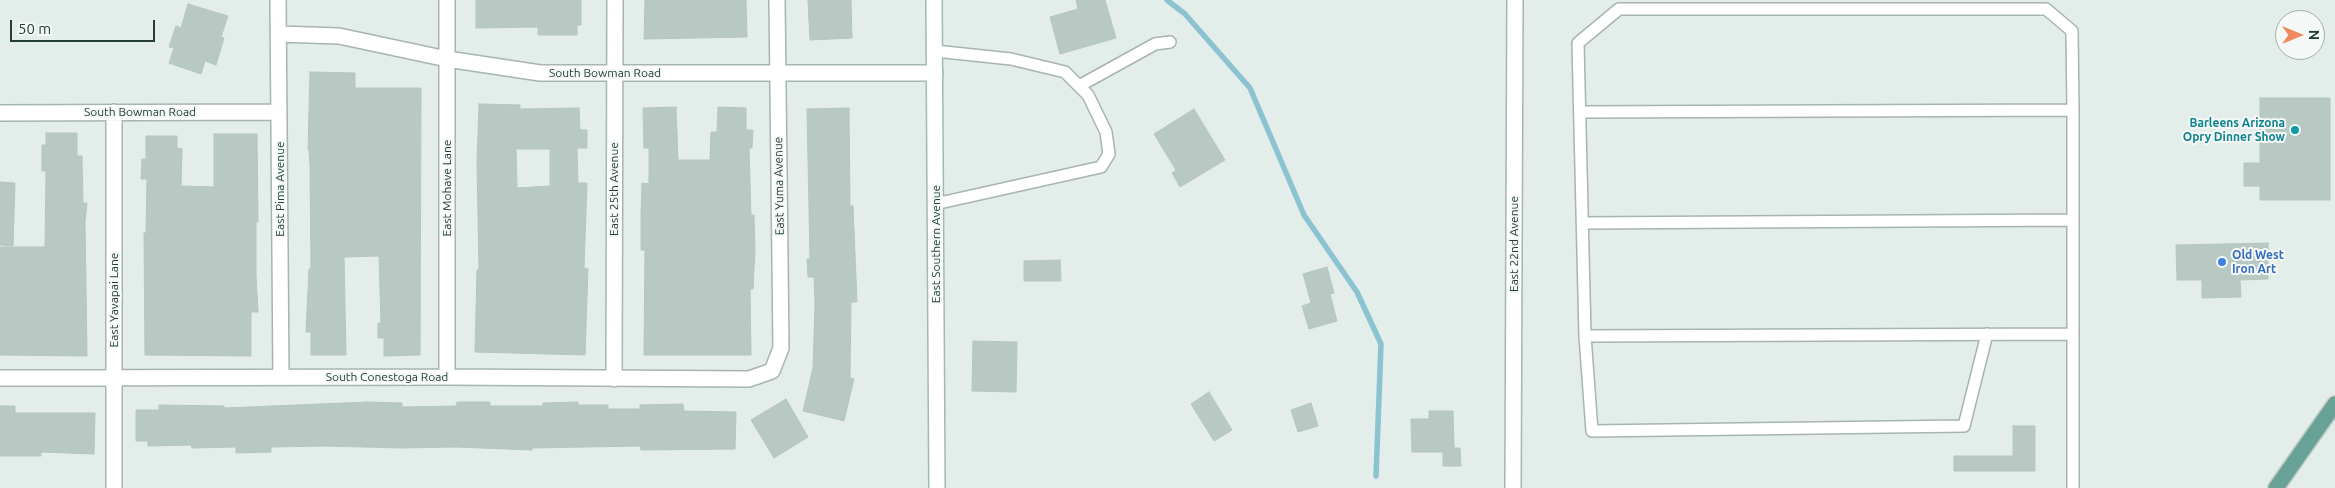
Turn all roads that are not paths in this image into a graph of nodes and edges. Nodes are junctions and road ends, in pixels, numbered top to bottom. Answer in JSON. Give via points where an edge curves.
{"nodes":[{"id":1,"x":278,"y":0,"type":"edge"},
{"id":2,"x":447,"y":0,"type":"edge"},
{"id":3,"x":615,"y":0,"type":"edge"},
{"id":4,"x":777,"y":0,"type":"edge"},
{"id":5,"x":934,"y":0,"type":"edge"},
{"id":6,"x":1515,"y":0,"type":"edge"},
{"id":7,"x":279,"y":34,"type":"junction"},
{"id":8,"x":1170,"y":42,"type":"dead end"},
{"id":9,"x":935,"y":51,"type":"junction"},
{"id":10,"x":447,"y":59,"type":"junction"},
{"id":11,"x":614,"y":73,"type":"junction"},
{"id":12,"x":778,"y":73,"type":"junction"},
{"id":13,"x":935,"y":73,"type":"junction"},
{"id":14,"x":1079,"y":86,"type":"junction"},
{"id":15,"x":2073,"y":110,"type":"junction"},
{"id":16,"x":114,"y":112,"type":"junction"},
{"id":17,"x":279,"y":112,"type":"junction"},
{"id":18,"x":1580,"y":112,"type":"junction"},
{"id":19,"x":0,"y":113,"type":"edge"},
{"id":20,"x":935,"y":204,"type":"junction"},
{"id":21,"x":2073,"y":220,"type":"junction"},
{"id":22,"x":1583,"y":223,"type":"junction"},
{"id":23,"x":1987,"y":334,"type":"junction"},
{"id":24,"x":2073,"y":334,"type":"junction"},
{"id":25,"x":1585,"y":336,"type":"junction"},
{"id":26,"x":772,"y":371,"type":"joint"},
{"id":27,"x":447,"y":377,"type":"junction"},
{"id":28,"x":0,"y":378,"type":"edge"},
{"id":29,"x":114,"y":378,"type":"junction"},
{"id":30,"x":281,"y":378,"type":"junction"},
{"id":31,"x":614,"y":379,"type":"junction"},
{"id":32,"x":2335,"y":404,"type":"edge"},
{"id":33,"x":114,"y":488,"type":"edge"},
{"id":34,"x":937,"y":488,"type":"edge"},
{"id":35,"x":1513,"y":488,"type":"edge"},
{"id":36,"x":2073,"y":488,"type":"edge"},
{"id":37,"x":2276,"y":488,"type":"edge"}],
"edges":[{"from":1,"to":7,"type":"street","name":"East Pima Avenue"},
{"from":2,"to":10,"type":"street","name":"East Mohave Lane"},
{"from":3,"to":11,"type":"street","name":"East 25th Avenue"},
{"from":4,"to":12,"type":"street","name":"East Yuma Avenue"},
{"from":5,"to":9,"type":"street","name":"East Southern Avenue"},
{"from":6,"to":35,"type":"street","name":"East 22nd Avenue"},
{"from":7,"to":10,"type":"street","name":"South Bowman Road","via":[[339,36]]},
{"from":7,"to":17,"type":"street","name":"East Pima Avenue"},
{"from":8,"to":14,"type":"lane","via":[[1155,44]]},
{"from":9,"to":13,"type":"street","name":"East Southern Avenue"},
{"from":9,"to":14,"type":"lane","via":[[1046,66],[1065,72]]},
{"from":10,"to":11,"type":"street","name":"South Bowman Road","via":[[540,73]]},
{"from":10,"to":27,"type":"street","name":"East Mohave Lane"},
{"from":11,"to":12,"type":"street","name":"South Bowman Road"},
{"from":11,"to":31,"type":"street","name":"East 25th Avenue"},
{"from":12,"to":13,"type":"street","name":"South Bowman Road"},
{"from":12,"to":26,"type":"street","name":"East Yuma Avenue","via":[[781,348]]},
{"from":13,"to":20,"type":"street","name":"East Southern Avenue"},
{"from":14,"to":20,"type":"lane","via":[[1088,96],[1106,132],[1109,154],[1101,167]]},
{"from":15,"to":18,"type":"lane"},
{"from":15,"to":18,"type":"lane","via":[[2072,31],[2046,9],[1619,9],[1578,43]]},
{"from":15,"to":21,"type":"lane"},
{"from":16,"to":17,"type":"street","name":"South Bowman Road"},
{"from":16,"to":19,"type":"street","name":"South Bowman Road"},
{"from":16,"to":29,"type":"street","name":"East Yavapai Lane"},
{"from":17,"to":30,"type":"street","name":"East Pima Avenue"},
{"from":18,"to":22,"type":"lane"},
{"from":20,"to":34,"type":"street","name":"East Southern Avenue"},
{"from":21,"to":22,"type":"lane"},
{"from":21,"to":24,"type":"lane"},
{"from":22,"to":25,"type":"lane"},
{"from":23,"to":24,"type":"lane"},
{"from":23,"to":25,"type":"lane"},
{"from":23,"to":25,"type":"lane","via":[[1964,426],[1592,431]]},
{"from":24,"to":36,"type":"lane"},
{"from":26,"to":31,"type":"street","name":"South Conestoga Road","via":[[749,379]]},
{"from":27,"to":30,"type":"street","name":"South Conestoga Road"},
{"from":27,"to":31,"type":"street","name":"South Conestoga Road"},
{"from":28,"to":29,"type":"street","name":"South Conestoga Road"},
{"from":29,"to":30,"type":"street","name":"South Conestoga Road"},
{"from":29,"to":33,"type":"street","name":"East Yavapai Lane"},
{"from":32,"to":37,"type":"main road"}]}
